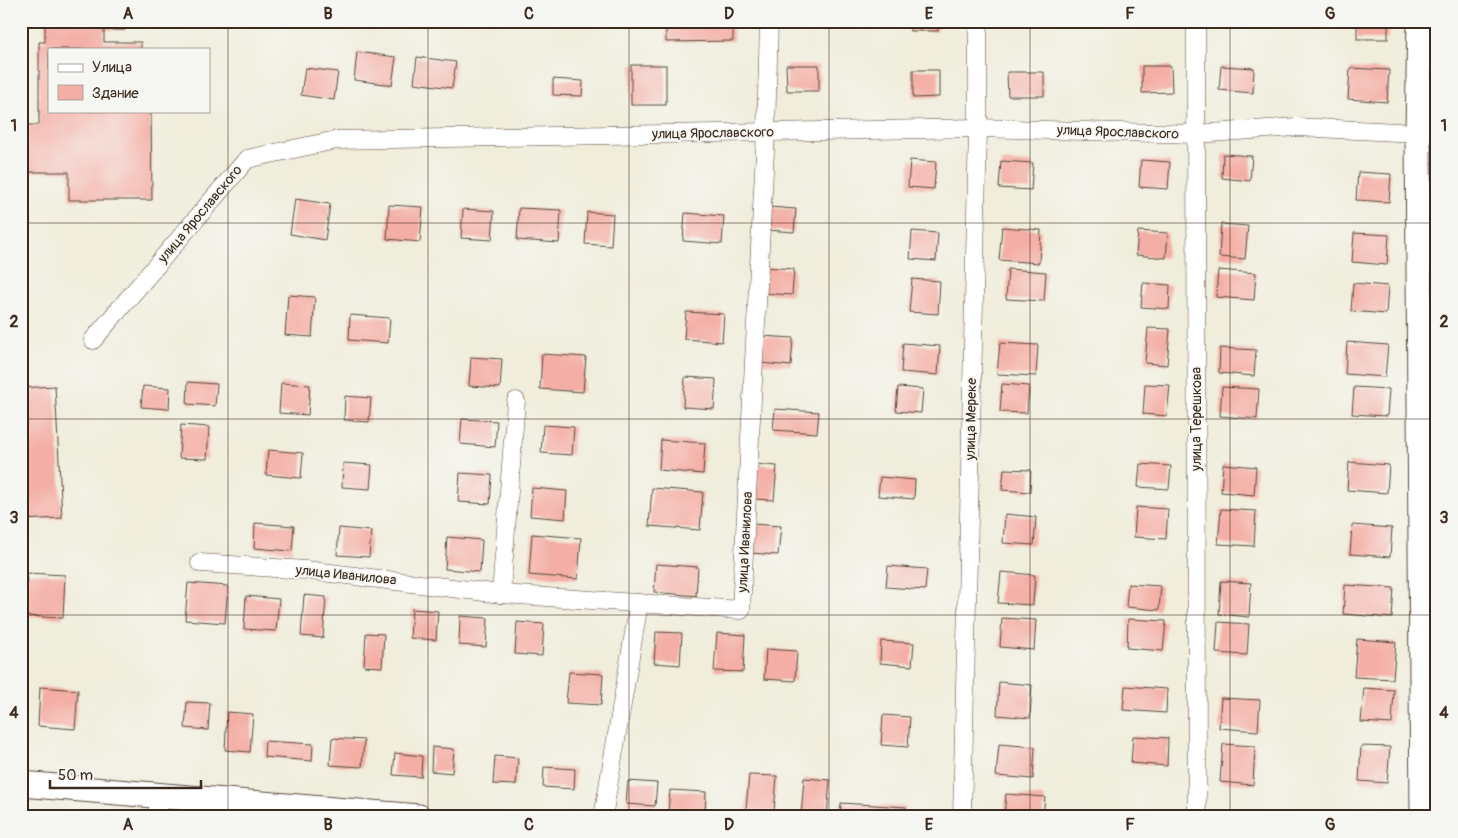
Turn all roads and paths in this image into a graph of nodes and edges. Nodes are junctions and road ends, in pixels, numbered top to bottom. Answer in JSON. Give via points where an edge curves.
{"nodes":[{"id":1,"x":769,"y":21,"type":"edge"},
{"id":2,"x":978,"y":21,"type":"edge"},
{"id":3,"x":1196,"y":21,"type":"edge"},
{"id":4,"x":1420,"y":21,"type":"edge"},
{"id":5,"x":978,"y":128,"type":"junction"},
{"id":6,"x":766,"y":132,"type":"junction"},
{"id":7,"x":1418,"y":133,"type":"junction"},
{"id":8,"x":1196,"y":134,"type":"junction"},
{"id":9,"x":1428,"y":194,"type":"edge"},
{"id":10,"x":93,"y":340,"type":"dead end"},
{"id":11,"x":516,"y":401,"type":"dead end"},
{"id":12,"x":200,"y":563,"type":"dead end"},
{"id":13,"x":501,"y":594,"type":"junction"},
{"id":14,"x":639,"y":603,"type":"junction"},
{"id":15,"x":21,"y":784,"type":"edge"},
{"id":16,"x":158,"y":805,"type":"edge"},
{"id":17,"x":419,"y":817,"type":"edge"},
{"id":18,"x":603,"y":817,"type":"edge"},
{"id":19,"x":962,"y":817,"type":"edge"},
{"id":20,"x":1197,"y":817,"type":"edge"},
{"id":21,"x":1423,"y":817,"type":"edge"}],
"edges":[{"from":1,"to":6,"type":"street","name":"улица Иванилова"},
{"from":2,"to":5,"type":"street","name":"улица Мереке"},
{"from":3,"to":8,"type":"street","name":"улица Терешкова"},
{"from":4,"to":7,"type":"street"},
{"from":5,"to":6,"type":"street","name":"улица Ярославского"},
{"from":5,"to":8,"type":"street","name":"улица Ярославского"},
{"from":5,"to":19,"type":"street","name":"улица Мереке"},
{"from":6,"to":10,"type":"street","name":"улица Ярославского","via":[[336,140],[247,159]]},
{"from":6,"to":14,"type":"street","name":"улица Иванилова","via":[[741,610]]},
{"from":7,"to":8,"type":"street","name":"улица Ярославского","via":[[1296,127]]},
{"from":7,"to":9,"type":"street"},
{"from":8,"to":20,"type":"street","name":"улица Терешкова"},
{"from":9,"to":21,"type":"street"},
{"from":11,"to":13,"type":"street"},
{"from":12,"to":13,"type":"street","name":"улица Иванилова","via":[[306,570]]},
{"from":13,"to":14,"type":"street","name":"улица Иванилова"},
{"from":14,"to":18,"type":"street"},
{"from":15,"to":16,"type":"street"},
{"from":16,"to":17,"type":"street"}]}
